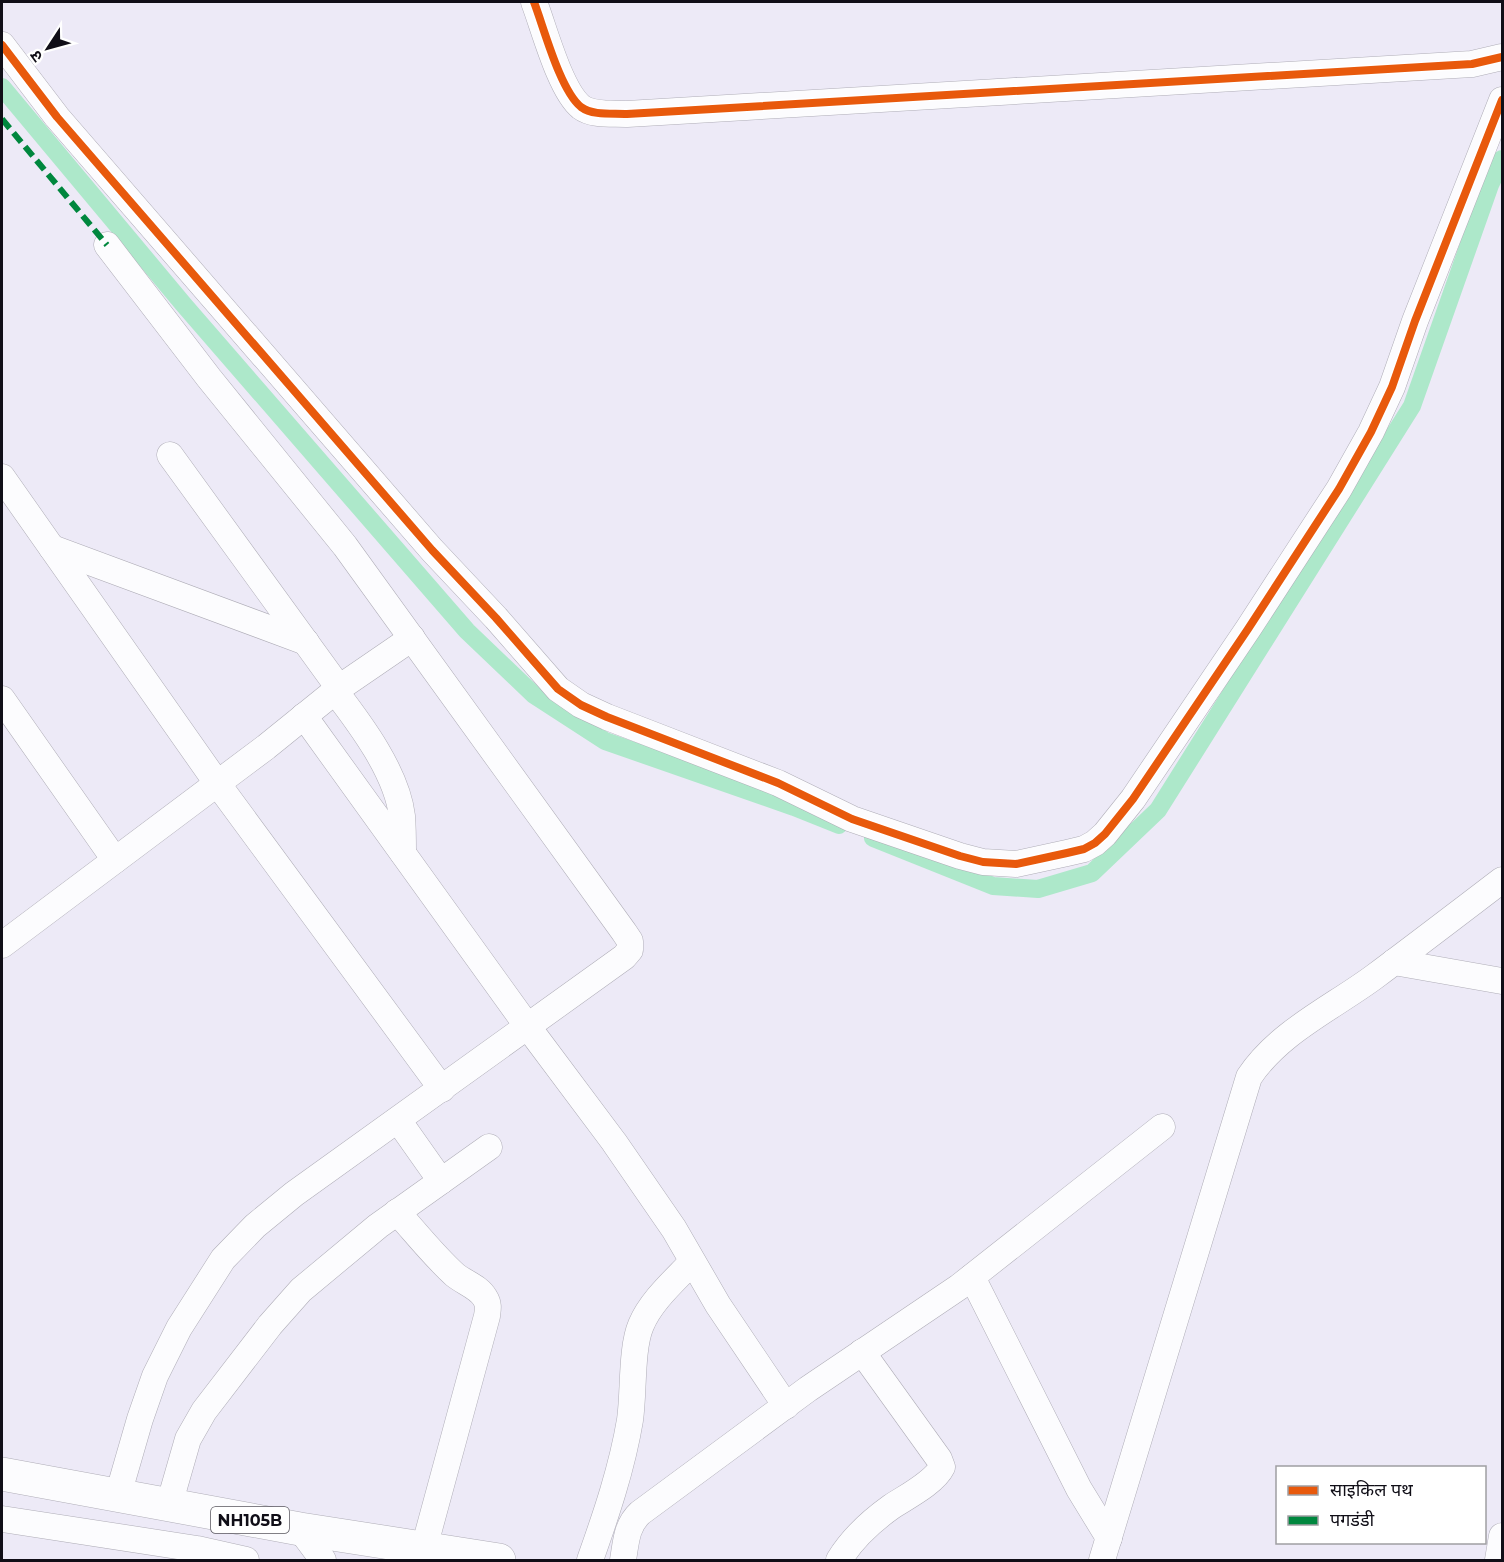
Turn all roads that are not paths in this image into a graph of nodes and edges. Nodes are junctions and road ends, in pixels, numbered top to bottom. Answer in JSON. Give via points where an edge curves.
{"nodes":[{"id":1,"x":534,"y":2,"type":"edge"},
{"id":2,"x":2,"y":45,"type":"edge"},
{"id":3,"x":1503,"y":57,"type":"edge"},
{"id":4,"x":1503,"y":100,"type":"edge"},
{"id":5,"x":107,"y":245,"type":"dead end"},
{"id":6,"x":170,"y":455,"type":"dead end"},
{"id":7,"x":2,"y":477,"type":"edge"},
{"id":8,"x":52,"y":548,"type":"junction"},
{"id":9,"x":412,"y":638,"type":"junction"},
{"id":10,"x":306,"y":642,"type":"junction"},
{"id":11,"x":337,"y":690,"type":"junction"},
{"id":12,"x":2,"y":699,"type":"edge"},
{"id":13,"x":304,"y":716,"type":"junction"},
{"id":14,"x":217,"y":783,"type":"junction"},
{"id":15,"x":403,"y":853,"type":"junction"},
{"id":16,"x":115,"y":860,"type":"junction"},
{"id":17,"x":1503,"y":880,"type":"edge"},
{"id":18,"x":2,"y":945,"type":"edge"},
{"id":19,"x":1394,"y":962,"type":"junction"},
{"id":20,"x":1503,"y":981,"type":"edge"},
{"id":21,"x":528,"y":1027,"type":"junction"},
{"id":22,"x":442,"y":1089,"type":"junction"},
{"id":23,"x":398,"y":1120,"type":"junction"},
{"id":24,"x":1162,"y":1127,"type":"dead end"},
{"id":25,"x":489,"y":1147,"type":"dead end"},
{"id":26,"x":441,"y":1181,"type":"junction"},
{"id":27,"x":397,"y":1212,"type":"junction"},
{"id":28,"x":692,"y":1262,"type":"junction"},
{"id":29,"x":972,"y":1277,"type":"junction"},
{"id":30,"x":862,"y":1352,"type":"junction"},
{"id":31,"x":786,"y":1406,"type":"junction"},
{"id":32,"x":2,"y":1474,"type":"edge"},
{"id":33,"x":118,"y":1496,"type":"junction"},
{"id":34,"x":169,"y":1505,"type":"junction"},
{"id":35,"x":2,"y":1519,"type":"edge"},
{"id":36,"x":300,"y":1529,"type":"junction"},
{"id":37,"x":1503,"y":1536,"type":"edge"},
{"id":38,"x":424,"y":1548,"type":"junction"},
{"id":39,"x":1106,"y":1549,"type":"edge"},
{"id":40,"x":144,"y":1550,"type":"edge"},
{"id":41,"x":320,"y":1559,"type":"edge"},
{"id":42,"x":246,"y":1560,"type":"edge"},
{"id":43,"x":499,"y":1560,"type":"edge"},
{"id":44,"x":590,"y":1560,"type":"edge"},
{"id":45,"x":622,"y":1560,"type":"edge"},
{"id":46,"x":839,"y":1560,"type":"edge"},
{"id":47,"x":1498,"y":1560,"type":"edge"}],
"edges":[{"from":1,"to":3,"type":"street","via":[[573,97],[583,108],[598,113],[1472,64]]},
{"from":2,"to":4,"type":"street","via":[[57,117],[308,408],[558,688],[580,705],[778,783],[852,819],[960,856],[1016,864],[1084,849],[1105,834],[1133,799],[1340,489],[1392,387]]},
{"from":5,"to":9,"type":"street","via":[[345,546]]},
{"from":6,"to":10,"type":"street"},
{"from":7,"to":8,"type":"street"},
{"from":8,"to":10,"type":"street"},
{"from":8,"to":14,"type":"street"},
{"from":9,"to":11,"type":"street"},
{"from":9,"to":21,"type":"street","via":[[630,941],[630,950],[624,957]]},
{"from":10,"to":11,"type":"street"},
{"from":11,"to":13,"type":"street"},
{"from":11,"to":15,"type":"street","via":[[374,745],[391,780],[402,815]]},
{"from":12,"to":16,"type":"street"},
{"from":13,"to":14,"type":"street"},
{"from":13,"to":15,"type":"street"},
{"from":14,"to":16,"type":"street"},
{"from":14,"to":22,"type":"street"},
{"from":15,"to":21,"type":"street"},
{"from":16,"to":18,"type":"street"},
{"from":17,"to":19,"type":"street"},
{"from":19,"to":20,"type":"street"},
{"from":19,"to":39,"type":"street","via":[[1276,1045],[1249,1077]]},
{"from":21,"to":22,"type":"street"},
{"from":21,"to":28,"type":"street","via":[[614,1142]]},
{"from":22,"to":23,"type":"street"},
{"from":23,"to":26,"type":"street"},
{"from":23,"to":33,"type":"street","via":[[294,1194],[223,1259],[179,1328],[155,1376]]},
{"from":24,"to":29,"type":"street"},
{"from":25,"to":26,"type":"street"},
{"from":26,"to":27,"type":"street"},
{"from":27,"to":34,"type":"street","via":[[301,1290],[245,1356],[188,1439]]},
{"from":27,"to":38,"type":"street","via":[[443,1263],[479,1290],[488,1305]]},
{"from":28,"to":31,"type":"street"},
{"from":28,"to":44,"type":"street","via":[[640,1327],[630,1422]]},
{"from":29,"to":30,"type":"street"},
{"from":29,"to":39,"type":"street"},
{"from":30,"to":31,"type":"street"},
{"from":30,"to":46,"type":"street","via":[[942,1467],[932,1479],[867,1526]]},
{"from":31,"to":45,"type":"street","via":[[633,1519]]},
{"from":32,"to":33,"type":"highway","number":"NH105B"},
{"from":33,"to":34,"type":"highway","number":"NH105B"},
{"from":34,"to":36,"type":"highway","number":"NH105B"},
{"from":35,"to":40,"type":"street"},
{"from":36,"to":38,"type":"highway","number":"NH105B"},
{"from":36,"to":41,"type":"street"},
{"from":37,"to":47,"type":"street"},
{"from":38,"to":43,"type":"highway","number":"NH105B"},
{"from":40,"to":42,"type":"street","via":[[197,1549]]}]}
